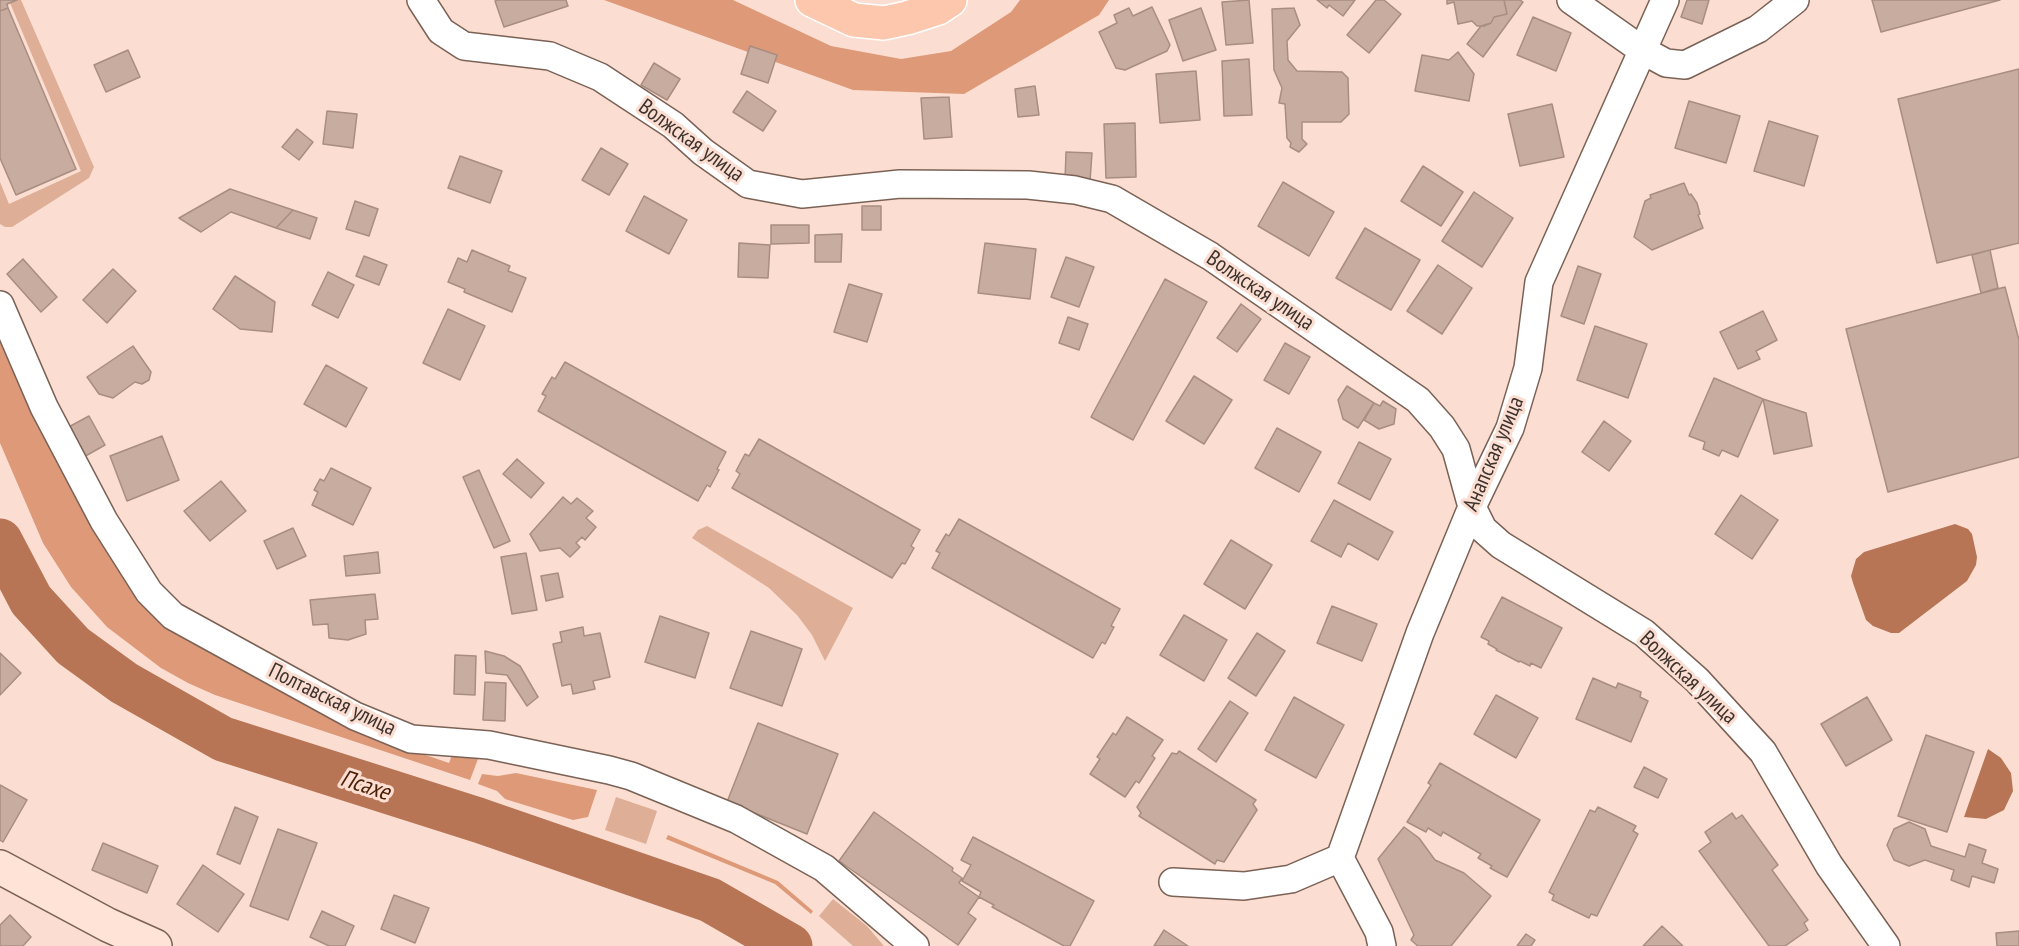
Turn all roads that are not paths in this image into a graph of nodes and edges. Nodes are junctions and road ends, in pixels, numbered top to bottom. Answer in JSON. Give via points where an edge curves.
{"nodes":[{"id":1,"x":421,"y":0,"type":"edge"},
{"id":2,"x":812,"y":0,"type":"edge"},
{"id":3,"x":950,"y":0,"type":"edge"},
{"id":4,"x":1571,"y":0,"type":"edge"},
{"id":5,"x":1665,"y":0,"type":"edge"},
{"id":6,"x":1795,"y":0,"type":"edge"},
{"id":7,"x":1641,"y":50,"type":"junction"},
{"id":8,"x":0,"y":305,"type":"edge"},
{"id":9,"x":1472,"y":507,"type":"junction"},
{"id":10,"x":1340,"y":858,"type":"junction"},
{"id":11,"x":0,"y":867,"type":"edge"},
{"id":12,"x":1173,"y":882,"type":"dead end"},
{"id":13,"x":155,"y":946,"type":"edge"},
{"id":14,"x":915,"y":946,"type":"edge"},
{"id":15,"x":1382,"y":946,"type":"edge"},
{"id":16,"x":1886,"y":946,"type":"edge"}],
"edges":[{"from":1,"to":9,"type":"street","name":"Волжская улица","via":[[441,31],[464,46],[550,56],[600,77],[673,125],[748,184],[802,194],[900,184],[1028,185],[1112,199],[1210,256],[1418,400],[1456,449]]},
{"from":2,"to":3,"type":"main road","via":[[854,20],[884,23],[938,8]]},
{"from":4,"to":7,"type":"street"},
{"from":5,"to":7,"type":"street","name":"Анапская улица"},
{"from":6,"to":7,"type":"street","via":[[1758,29],[1685,65],[1666,63]]},
{"from":7,"to":9,"type":"street","name":"Анапская улица","via":[[1539,282],[1528,368],[1510,428]]},
{"from":8,"to":14,"type":"street","name":"Полтавская улица","via":[[44,407],[104,521],[149,592],[173,616],[355,716],[411,739],[489,745],[609,770],[736,819],[824,868]]},
{"from":9,"to":10,"type":"street","name":"Анапская улица","via":[[1420,633]]},
{"from":9,"to":16,"type":"street","name":"Волжская улица","via":[[1483,529],[1501,545],[1644,633],[1697,680],[1763,752],[1828,865]]},
{"from":10,"to":12,"type":"street","via":[[1291,879],[1244,886]]},
{"from":10,"to":15,"type":"street","via":[[1379,932]]},
{"from":11,"to":13,"type":"street"}]}
